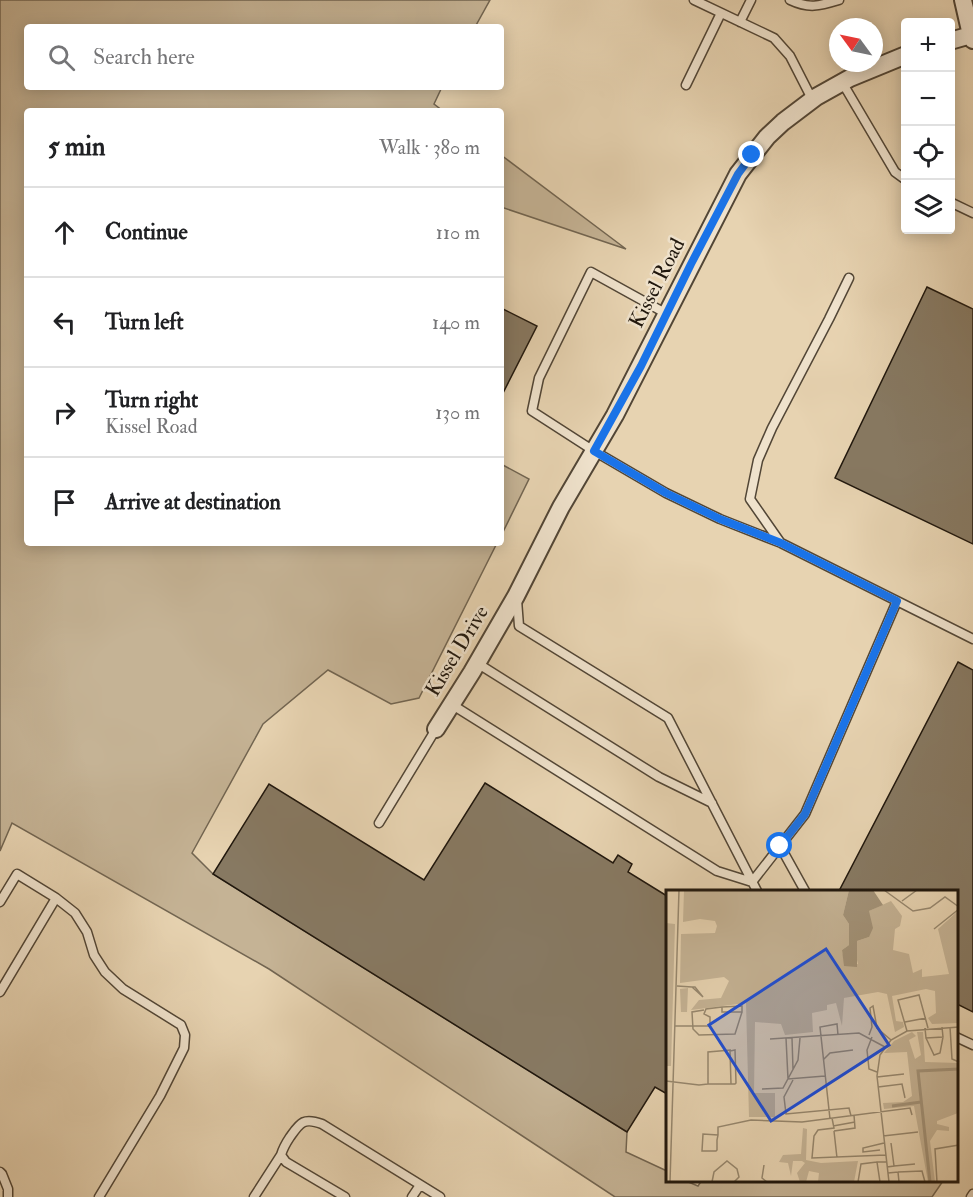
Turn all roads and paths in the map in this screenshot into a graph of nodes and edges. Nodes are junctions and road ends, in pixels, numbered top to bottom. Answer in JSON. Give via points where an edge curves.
{"nodes":[{"id":1,"x":694,"y":0,"type":"edge"},
{"id":2,"x":751,"y":0,"type":"edge"},
{"id":3,"x":790,"y":0,"type":"edge"},
{"id":4,"x":839,"y":0,"type":"edge"},
{"id":5,"x":963,"y":0,"type":"edge"},
{"id":6,"x":721,"y":13,"type":"junction"},
{"id":7,"x":740,"y":22,"type":"junction"},
{"id":8,"x":972,"y":38,"type":"edge"},
{"id":9,"x":955,"y":40,"type":"edge"},
{"id":10,"x":901,"y":57,"type":"edge"},
{"id":11,"x":842,"y":82,"type":"junction"},
{"id":12,"x":686,"y":85,"type":"dead end"},
{"id":13,"x":812,"y":99,"type":"junction"},
{"id":14,"x":901,"y":176,"type":"edge"},
{"id":15,"x":955,"y":204,"type":"edge"},
{"id":16,"x":973,"y":213,"type":"edge"},
{"id":17,"x":849,"y":278,"type":"dead end"},
{"id":18,"x":668,"y":315,"type":"junction"},
{"id":19,"x":594,"y":451,"type":"junction"},
{"id":20,"x":781,"y":543,"type":"junction"},
{"id":21,"x":516,"y":596,"type":"junction"},
{"id":22,"x":897,"y":601,"type":"junction"},
{"id":23,"x":973,"y":639,"type":"edge"},
{"id":24,"x":477,"y":663,"type":"junction"},
{"id":25,"x":451,"y":704,"type":"junction"},
{"id":26,"x":436,"y":729,"type":"joint"},
{"id":27,"x":712,"y":804,"type":"junction"},
{"id":28,"x":380,"y":822,"type":"dead end"},
{"id":29,"x":780,"y":846,"type":"junction"},
{"id":30,"x":752,"y":882,"type":"junction"},
{"id":31,"x":756,"y":890,"type":"edge"},
{"id":32,"x":804,"y":890,"type":"edge"},
{"id":33,"x":56,"y":898,"type":"junction"},
{"id":34,"x":0,"y":902,"type":"edge"},
{"id":35,"x":0,"y":992,"type":"edge"},
{"id":36,"x":958,"y":1038,"type":"edge"},
{"id":37,"x":973,"y":1045,"type":"edge"},
{"id":38,"x":281,"y":1155,"type":"junction"},
{"id":39,"x":0,"y":1172,"type":"edge"},
{"id":40,"x":420,"y":1185,"type":"junction"},
{"id":41,"x":8,"y":1197,"type":"edge"},
{"id":42,"x":99,"y":1197,"type":"edge"},
{"id":43,"x":254,"y":1197,"type":"edge"},
{"id":44,"x":345,"y":1197,"type":"edge"},
{"id":45,"x":412,"y":1197,"type":"edge"},
{"id":46,"x":440,"y":1197,"type":"edge"}],
"edges":[{"from":1,"to":6,"type":"lane"},
{"from":2,"to":7,"type":"lane"},
{"from":3,"to":4,"type":"lane","via":[[818,6]]},
{"from":5,"to":8,"type":"street"},
{"from":6,"to":7,"type":"lane"},
{"from":6,"to":12,"type":"lane"},
{"from":7,"to":13,"type":"lane","via":[[774,38],[790,56]]},
{"from":8,"to":9,"type":"street"},
{"from":10,"to":11,"type":"street","name":"Kissel Road"},
{"from":11,"to":13,"type":"street","name":"Kissel Road"},
{"from":11,"to":14,"type":"lane"},
{"from":13,"to":18,"type":"street","name":"Kissel Road","via":[[767,137],[738,174]]},
{"from":15,"to":16,"type":"lane"},
{"from":17,"to":20,"type":"lane","via":[[758,460],[750,499]]},
{"from":18,"to":19,"type":"street","name":"Kissel Road"},
{"from":18,"to":19,"type":"lane","via":[[591,272],[539,378],[532,411]]},
{"from":19,"to":20,"type":"lane","via":[[675,497]]},
{"from":19,"to":21,"type":"street","name":"Kissel Road"},
{"from":20,"to":22,"type":"lane"},
{"from":21,"to":24,"type":"street","name":"Kissel Drive"},
{"from":21,"to":27,"type":"lane","via":[[519,627],[668,718]]},
{"from":22,"to":23,"type":"lane"},
{"from":22,"to":29,"type":"lane","via":[[805,814]]},
{"from":24,"to":25,"type":"street","name":"Kissel Drive"},
{"from":24,"to":27,"type":"lane","via":[[659,777]]},
{"from":25,"to":26,"type":"street","name":"Kissel Drive"},
{"from":25,"to":30,"type":"lane","via":[[717,871]]},
{"from":26,"to":28,"type":"lane"},
{"from":27,"to":30,"type":"lane"},
{"from":29,"to":30,"type":"lane"},
{"from":29,"to":32,"type":"lane"},
{"from":30,"to":31,"type":"lane"},
{"from":33,"to":34,"type":"lane","via":[[17,874]]},
{"from":33,"to":35,"type":"lane"},
{"from":33,"to":42,"type":"lane","via":[[75,913],[105,972],[123,989],[181,1025],[184,1035],[184,1048],[160,1096]]},
{"from":36,"to":37,"type":"lane"},
{"from":38,"to":40,"type":"lane","via":[[300,1124],[313,1120]]},
{"from":38,"to":43,"type":"lane"},
{"from":38,"to":44,"type":"lane","via":[[286,1162]]},
{"from":39,"to":41,"type":"lane"},
{"from":40,"to":45,"type":"lane"},
{"from":40,"to":46,"type":"lane"}]}
